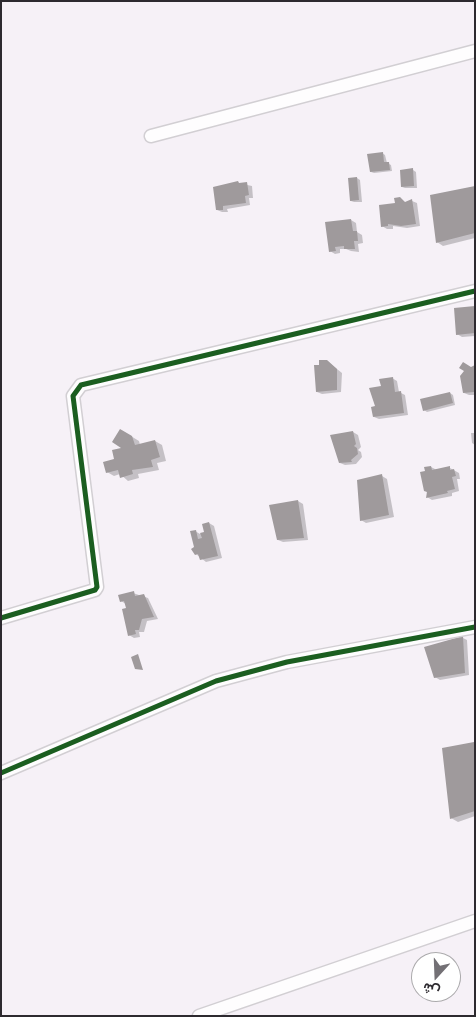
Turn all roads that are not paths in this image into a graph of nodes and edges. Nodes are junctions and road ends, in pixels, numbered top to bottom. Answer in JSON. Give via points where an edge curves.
{"nodes":[{"id":1,"x":475,"y":51,"type":"edge"},
{"id":2,"x":151,"y":136,"type":"dead end"},
{"id":3,"x":475,"y":291,"type":"edge"},
{"id":4,"x":1,"y":618,"type":"edge"},
{"id":5,"x":475,"y":627,"type":"edge"},
{"id":6,"x":1,"y":773,"type":"edge"},
{"id":7,"x":475,"y":921,"type":"edge"},
{"id":8,"x":199,"y":1016,"type":"edge"}],
"edges":[{"from":1,"to":2,"type":"street"},
{"from":3,"to":4,"type":"street","via":[[81,385],[73,396],[97,586],[95,590]]},
{"from":5,"to":6,"type":"street","via":[[287,662],[216,681]]},
{"from":7,"to":8,"type":"street"}]}
